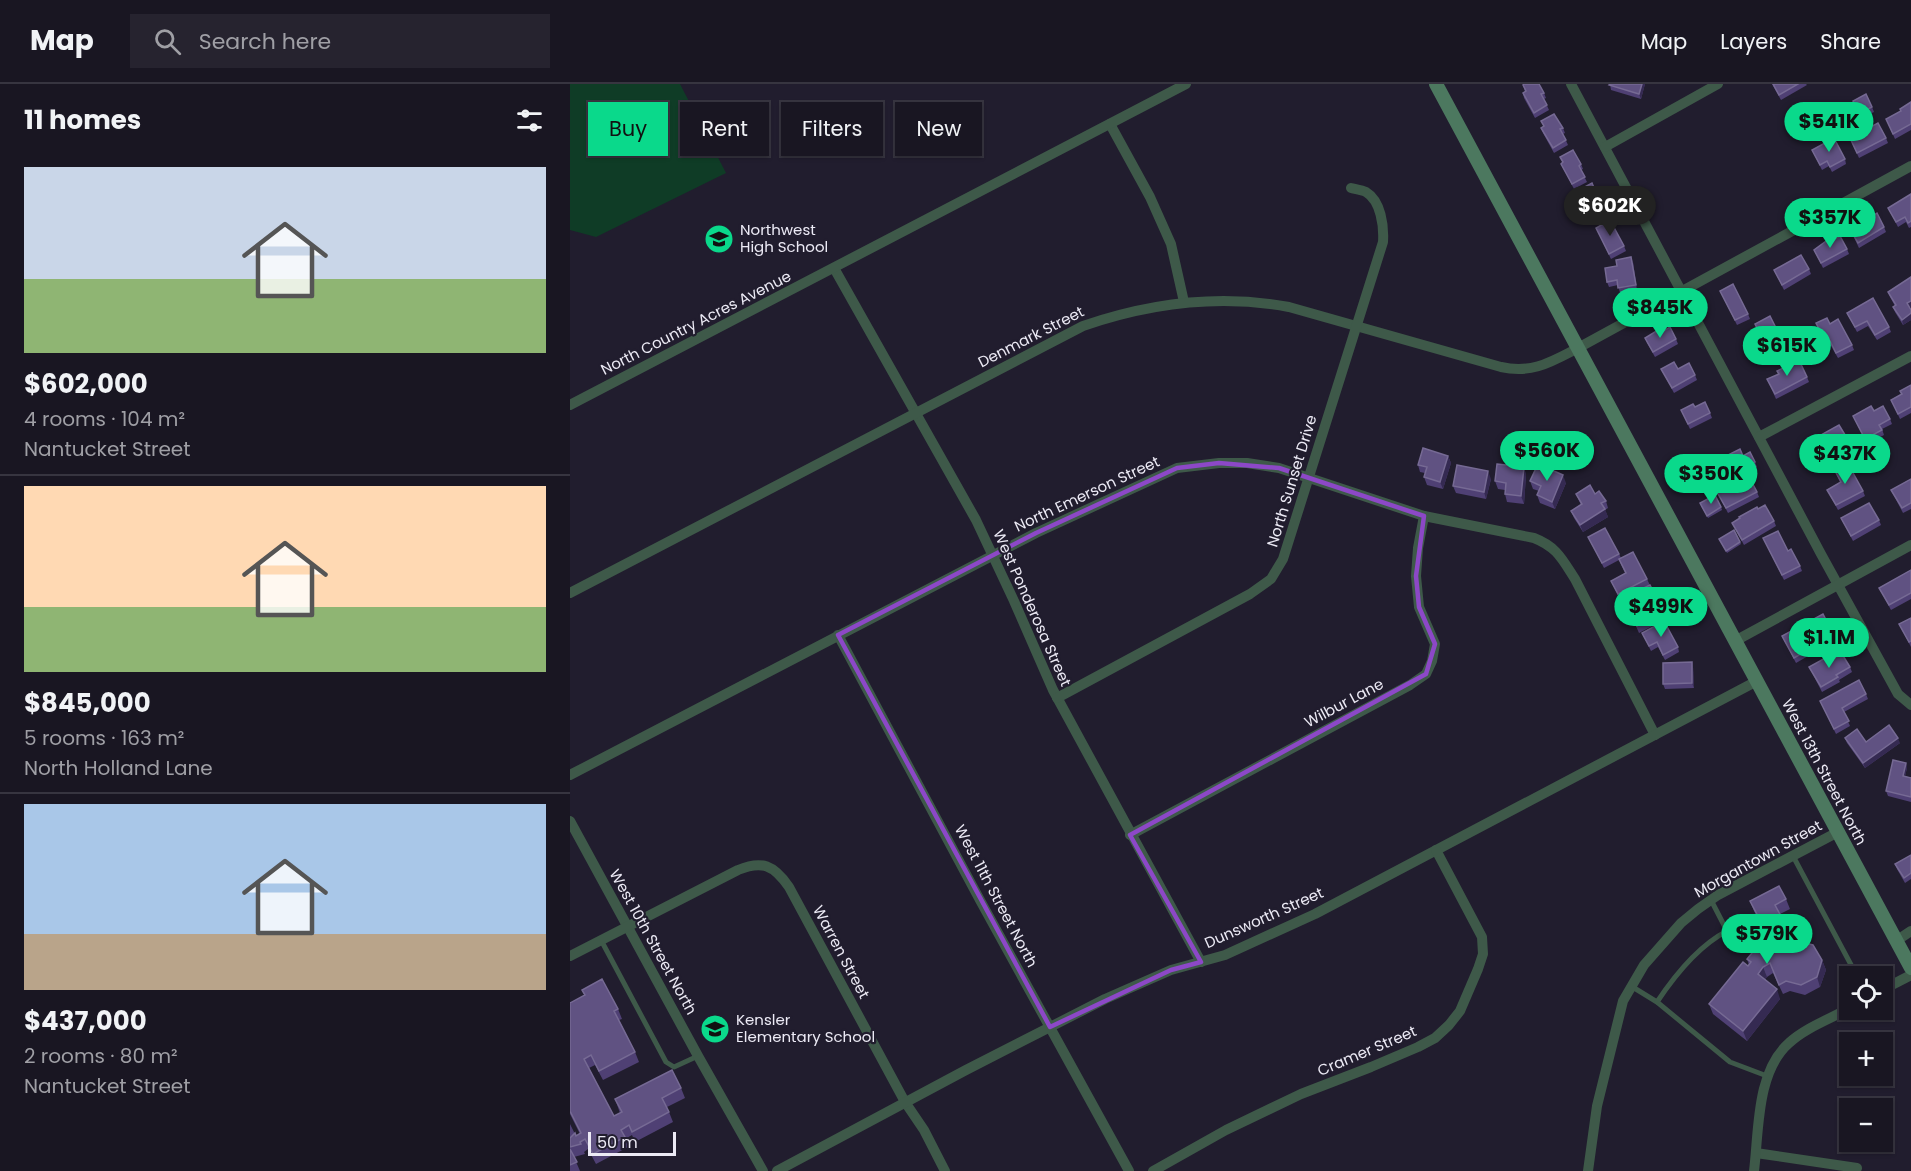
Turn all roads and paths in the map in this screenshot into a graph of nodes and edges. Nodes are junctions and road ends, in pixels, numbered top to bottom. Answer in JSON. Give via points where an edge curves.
{"nodes":[{"id":1,"x":1186,"y":84,"type":"edge"},
{"id":2,"x":1436,"y":84,"type":"edge"},
{"id":3,"x":1571,"y":84,"type":"edge"},
{"id":4,"x":1718,"y":84,"type":"edge"},
{"id":5,"x":1110,"y":124,"type":"junction"},
{"id":6,"x":1605,"y":147,"type":"junction"},
{"id":7,"x":1911,"y":166,"type":"edge"},
{"id":8,"x":1352,"y":188,"type":"dead end"},
{"id":9,"x":834,"y":268,"type":"junction"},
{"id":10,"x":1682,"y":292,"type":"junction"},
{"id":11,"x":1184,"y":302,"type":"junction"},
{"id":12,"x":1357,"y":327,"type":"junction"},
{"id":13,"x":1578,"y":348,"type":"junction"},
{"id":14,"x":1911,"y":356,"type":"edge"},
{"id":15,"x":570,"y":405,"type":"edge"},
{"id":16,"x":915,"y":413,"type":"junction"},
{"id":17,"x":1759,"y":437,"type":"junction"},
{"id":18,"x":1310,"y":477,"type":"junction"},
{"id":19,"x":1424,"y":516,"type":"junction"},
{"id":20,"x":1911,"y":545,"type":"edge"},
{"id":21,"x":993,"y":555,"type":"junction"},
{"id":22,"x":1838,"y":585,"type":"junction"},
{"id":23,"x":570,"y":593,"type":"edge"},
{"id":24,"x":838,"y":635,"type":"junction"},
{"id":25,"x":1735,"y":641,"type":"junction"},
{"id":26,"x":1756,"y":681,"type":"junction"},
{"id":27,"x":1057,"y":699,"type":"junction"},
{"id":28,"x":1911,"y":705,"type":"edge"},
{"id":29,"x":1655,"y":735,"type":"junction"},
{"id":30,"x":570,"y":775,"type":"edge"},
{"id":31,"x":570,"y":821,"type":"edge"},
{"id":32,"x":1838,"y":832,"type":"junction"},
{"id":33,"x":1130,"y":835,"type":"junction"},
{"id":34,"x":1436,"y":850,"type":"junction"},
{"id":35,"x":1792,"y":856,"type":"junction"},
{"id":36,"x":1711,"y":900,"type":"junction"},
{"id":37,"x":627,"y":926,"type":"junction"},
{"id":38,"x":1911,"y":931,"type":"edge"},
{"id":39,"x":601,"y":940,"type":"junction"},
{"id":40,"x":1896,"y":941,"type":"junction"},
{"id":41,"x":570,"y":956,"type":"edge"},
{"id":42,"x":1201,"y":962,"type":"junction"},
{"id":43,"x":1852,"y":966,"type":"edge"},
{"id":44,"x":1911,"y":968,"type":"edge"},
{"id":45,"x":1911,"y":975,"type":"edge"},
{"id":46,"x":1893,"y":984,"type":"edge"},
{"id":47,"x":1631,"y":986,"type":"junction"},
{"id":48,"x":1657,"y":1002,"type":"junction"},
{"id":49,"x":1839,"y":1014,"type":"edge"},
{"id":50,"x":1050,"y":1027,"type":"junction"},
{"id":51,"x":698,"y":1056,"type":"junction"},
{"id":52,"x":1767,"y":1076,"type":"junction"},
{"id":53,"x":905,"y":1102,"type":"junction"},
{"id":54,"x":1756,"y":1153,"type":"junction"},
{"id":55,"x":1857,"y":1168,"type":"dead end"},
{"id":56,"x":764,"y":1171,"type":"edge"},
{"id":57,"x":777,"y":1171,"type":"edge"},
{"id":58,"x":945,"y":1171,"type":"edge"},
{"id":59,"x":1129,"y":1171,"type":"edge"},
{"id":60,"x":1153,"y":1171,"type":"edge"},
{"id":61,"x":1588,"y":1171,"type":"edge"},
{"id":62,"x":1754,"y":1171,"type":"edge"}],
"edges":[{"from":1,"to":5,"type":"street","name":"North Country Acres Avenue"},
{"from":2,"to":13,"type":"street","name":"West 13th Street North"},
{"from":3,"to":6,"type":"street"},
{"from":4,"to":6,"type":"street"},
{"from":5,"to":9,"type":"street","name":"North Country Acres Avenue"},
{"from":5,"to":11,"type":"street","via":[[1171,244]]},
{"from":6,"to":10,"type":"street"},
{"from":7,"to":10,"type":"street","name":"Denmark Street"},
{"from":8,"to":12,"type":"street","name":"North Sunset Drive","via":[[1366,192],[1376,204],[1384,228],[1378,263]]},
{"from":9,"to":15,"type":"street","name":"North Country Acres Avenue"},
{"from":9,"to":16,"type":"street","name":"West Ponderosa Street"},
{"from":10,"to":13,"type":"street","name":"Denmark Street"},
{"from":10,"to":17,"type":"street"},
{"from":11,"to":12,"type":"street","name":"Denmark Street","via":[[1258,302]]},
{"from":11,"to":16,"type":"street","name":"Denmark Street","via":[[1083,326]]},
{"from":12,"to":13,"type":"street","name":"Denmark Street","via":[[1516,370],[1528,370]]},
{"from":12,"to":18,"type":"street","name":"North Sunset Drive"},
{"from":13,"to":25,"type":"street","name":"West 13th Street North"},
{"from":14,"to":17,"type":"street"},
{"from":16,"to":21,"type":"street","name":"West Ponderosa Street"},
{"from":16,"to":23,"type":"street","name":"Denmark Street"},
{"from":17,"to":22,"type":"street"},
{"from":18,"to":19,"type":"street","name":"North Emerson Street"},
{"from":18,"to":21,"type":"street","name":"North Emerson Street","via":[[1247,463],[1177,468]]},
{"from":18,"to":27,"type":"street","name":"North Sunset Drive","via":[[1283,559],[1271,579]]},
{"from":19,"to":29,"type":"street","name":"North Emerson Street","via":[[1548,544],[1575,579]]},
{"from":19,"to":33,"type":"street","name":"Wilbur Lane","via":[[1416,576],[1419,607],[1434,644],[1426,674]]},
{"from":20,"to":22,"type":"street"},
{"from":21,"to":24,"type":"street","name":"North Emerson Street"},
{"from":21,"to":27,"type":"street","name":"West Ponderosa Street"},
{"from":22,"to":25,"type":"street"},
{"from":22,"to":28,"type":"street","via":[[1898,694]]},
{"from":24,"to":30,"type":"street","name":"North Emerson Street"},
{"from":24,"to":50,"type":"street","name":"West 11th Street North"},
{"from":25,"to":26,"type":"street","name":"West 13th Street North"},
{"from":26,"to":29,"type":"street","name":"Dunsworth Street"},
{"from":26,"to":32,"type":"street","name":"West 13th Street North"},
{"from":27,"to":33,"type":"street","name":"West Ponderosa Street"},
{"from":29,"to":34,"type":"street","name":"Dunsworth Street"},
{"from":31,"to":37,"type":"street","name":"West 10th Street North"},
{"from":32,"to":35,"type":"street","name":"Morgantown Street"},
{"from":32,"to":40,"type":"street","name":"West 13th Street North"},
{"from":33,"to":42,"type":"street","name":"West Ponderosa Street"},
{"from":34,"to":42,"type":"street","name":"Dunsworth Street","via":[[1315,914]]},
{"from":34,"to":60,"type":"street","name":"Cramer Street","via":[[1482,937],[1483,954],[1478,969],[1460,1011],[1449,1025],[1418,1047],[1301,1094]]},
{"from":35,"to":36,"type":"street","name":"Morgantown Street"},
{"from":35,"to":43,"type":"lane"},
{"from":36,"to":47,"type":"street","name":"Morgantown Street","via":[[1681,923]]},
{"from":36,"to":48,"type":"lane","via":[[1727,931],[1712,939],[1689,962]]},
{"from":37,"to":39,"type":"street"},
{"from":37,"to":51,"type":"street","name":"West 10th Street North"},
{"from":37,"to":53,"type":"street","name":"Warren Street","via":[[753,863],[780,873]]},
{"from":38,"to":40,"type":"street"},
{"from":39,"to":41,"type":"street"},
{"from":39,"to":51,"type":"lane","via":[[666,1062],[675,1067]]},
{"from":40,"to":44,"type":"street","name":"West 13th Street North"},
{"from":42,"to":50,"type":"street","name":"Dunsworth Street","via":[[1171,970]]},
{"from":45,"to":46,"type":"street"},
{"from":47,"to":48,"type":"lane"},
{"from":47,"to":61,"type":"street","name":"Morgantown Street","via":[[1623,1001],[1597,1106]]},
{"from":48,"to":52,"type":"lane","via":[[1730,1062]]},
{"from":49,"to":52,"type":"street","via":[[1788,1043]]},
{"from":50,"to":53,"type":"street","name":"Dunsworth Street"},
{"from":50,"to":59,"type":"street","name":"West 11th Street North"},
{"from":51,"to":56,"type":"street","name":"West 10th Street North"},
{"from":52,"to":54,"type":"street"},
{"from":53,"to":57,"type":"street","name":"Dunsworth Street"},
{"from":53,"to":58,"type":"street","name":"Warren Street"},
{"from":54,"to":55,"type":"street"},
{"from":54,"to":62,"type":"street"}]}
